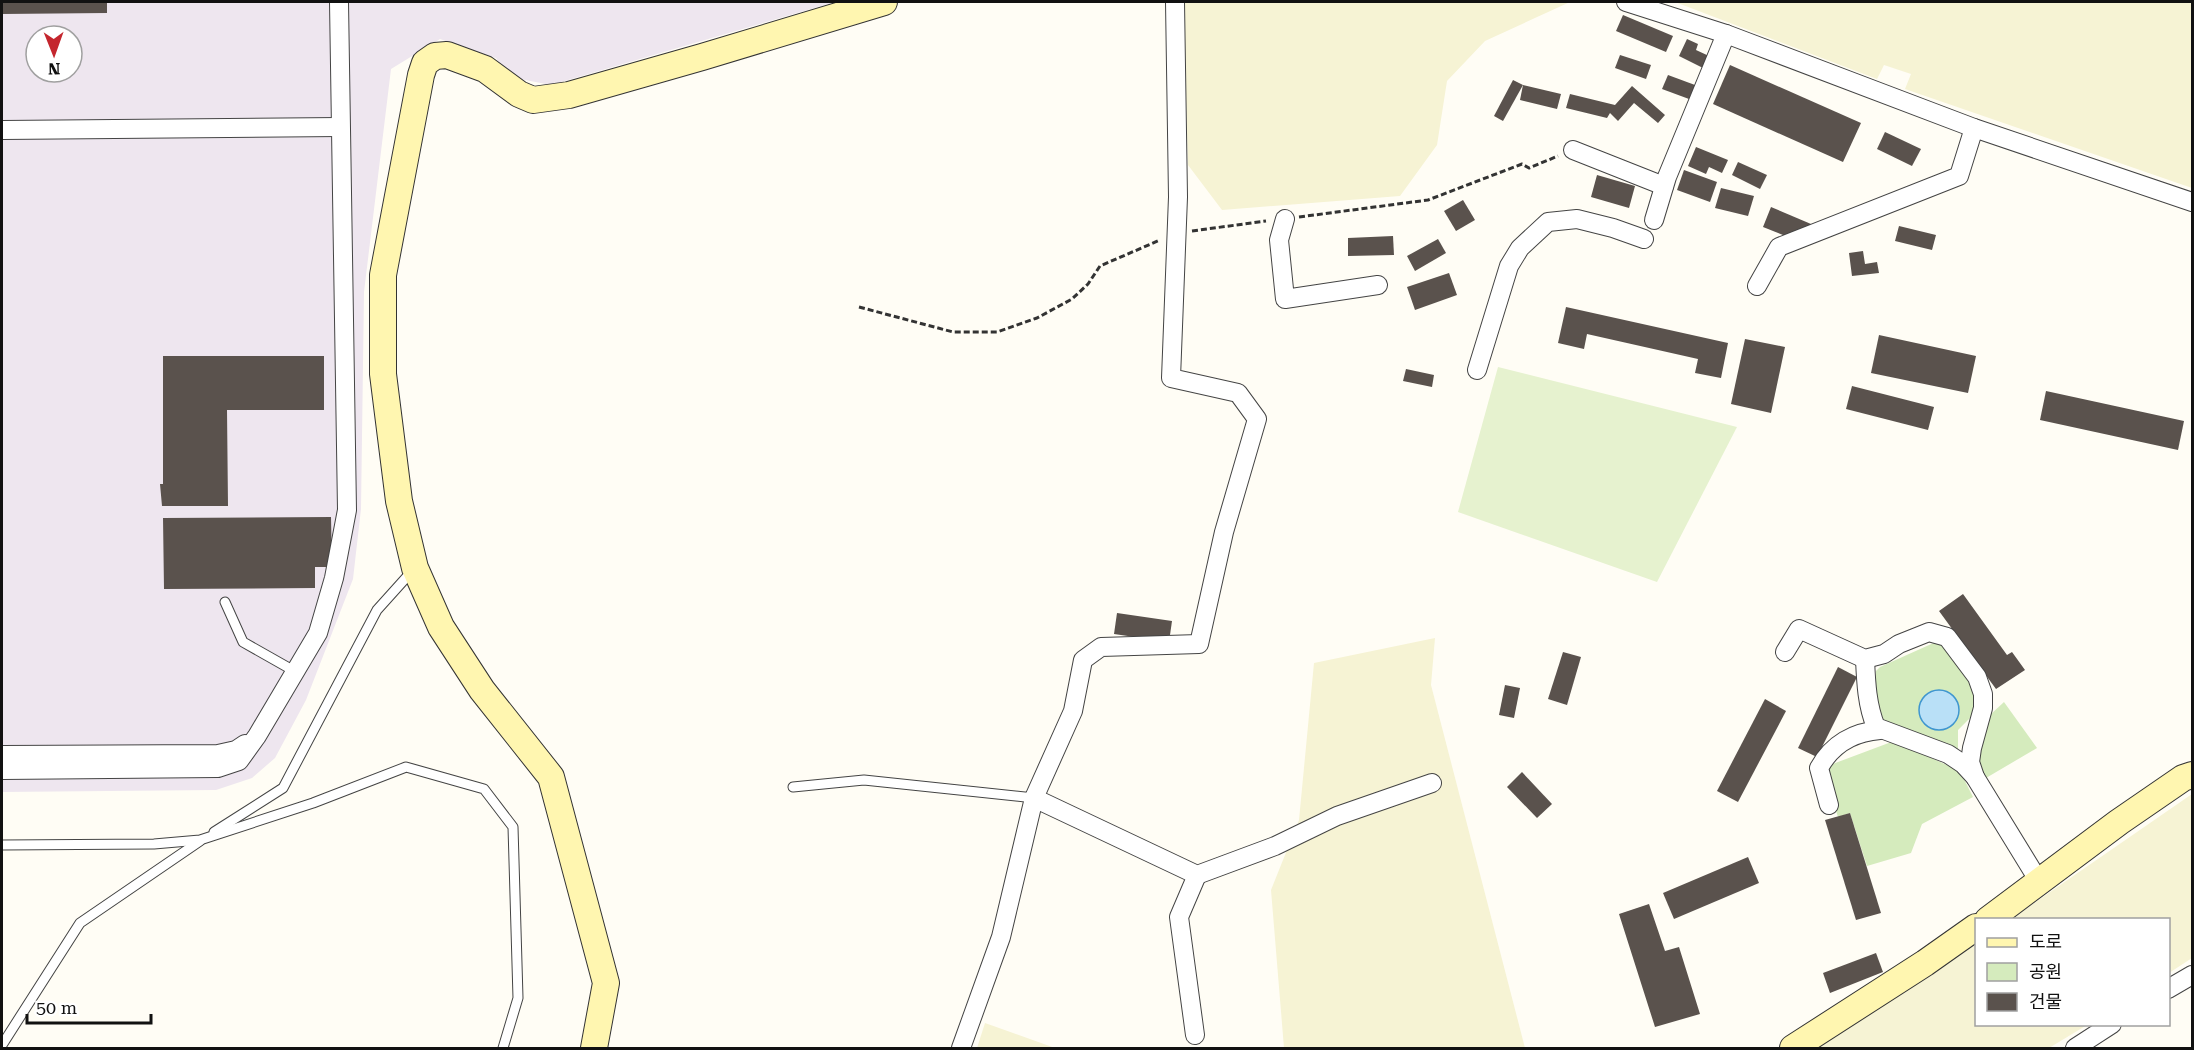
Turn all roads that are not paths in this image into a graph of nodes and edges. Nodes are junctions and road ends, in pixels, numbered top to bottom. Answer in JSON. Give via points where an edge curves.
{"nodes":[{"id":1,"x":339,"y":2,"type":"edge"},
{"id":2,"x":884,"y":2,"type":"edge"},
{"id":3,"x":1175,"y":2,"type":"edge"},
{"id":4,"x":1626,"y":2,"type":"edge"},
{"id":5,"x":1726,"y":34,"type":"junction"},
{"id":6,"x":339,"y":127,"type":"junction"},
{"id":7,"x":1974,"y":128,"type":"junction"},
{"id":8,"x":2,"y":130,"type":"edge"},
{"id":9,"x":1573,"y":150,"type":"road end"},
{"id":10,"x":1664,"y":186,"type":"junction"},
{"id":11,"x":2193,"y":202,"type":"edge"},
{"id":12,"x":1285,"y":219,"type":"road end"},
{"id":13,"x":1654,"y":219,"type":"dead end"},
{"id":14,"x":1644,"y":239,"type":"dead end"},
{"id":15,"x":1378,"y":285,"type":"dead end"},
{"id":16,"x":1757,"y":286,"type":"dead end"},
{"id":17,"x":1477,"y":370,"type":"dead end"},
{"id":18,"x":415,"y":568,"type":"junction"},
{"id":19,"x":225,"y":602,"type":"dead end"},
{"id":20,"x":1785,"y":652,"type":"dead end"},
{"id":21,"x":1865,"y":659,"type":"junction"},
{"id":22,"x":296,"y":672,"type":"junction"},
{"id":23,"x":1880,"y":730,"type":"junction"},
{"id":24,"x":257,"y":736,"type":"junction"},
{"id":25,"x":2,"y":755,"type":"edge"},
{"id":26,"x":2,"y":770,"type":"edge"},
{"id":27,"x":2193,"y":776,"type":"edge"},
{"id":28,"x":1975,"y":777,"type":"junction"},
{"id":29,"x":1432,"y":783,"type":"dead end"},
{"id":30,"x":793,"y":787,"type":"dead end"},
{"id":31,"x":1034,"y":798,"type":"junction"},
{"id":32,"x":1829,"y":805,"type":"dead end"},
{"id":33,"x":200,"y":840,"type":"junction"},
{"id":34,"x":2,"y":845,"type":"edge"},
{"id":35,"x":1197,"y":875,"type":"junction"},
{"id":36,"x":2040,"y":883,"type":"junction"},
{"id":37,"x":1991,"y":918,"type":"edge"},
{"id":38,"x":1975,"y":928,"type":"edge"},
{"id":39,"x":2193,"y":975,"type":"edge"},
{"id":40,"x":2170,"y":988,"type":"edge"},
{"id":41,"x":2109,"y":1026,"type":"edge"},
{"id":42,"x":1195,"y":1035,"type":"dead end"},
{"id":43,"x":2,"y":1045,"type":"edge"},
{"id":44,"x":503,"y":1048,"type":"edge"},
{"id":45,"x":594,"y":1048,"type":"edge"},
{"id":46,"x":961,"y":1048,"type":"edge"},
{"id":47,"x":1793,"y":1048,"type":"edge"},
{"id":48,"x":2075,"y":1048,"type":"edge"}],
"edges":[{"from":1,"to":6,"type":"street"},
{"from":2,"to":18,"type":"street","via":[[569,95],[533,100],[485,69],[447,55],[435,56],[425,63],[382,275],[385,385],[399,501]]},
{"from":3,"to":31,"type":"street","via":[[1178,197],[1171,378],[1238,393],[1257,420],[1224,532],[1199,644],[1101,647],[1083,660],[1073,711]]},
{"from":4,"to":5,"type":"street"},
{"from":5,"to":7,"type":"street"},
{"from":5,"to":10,"type":"street"},
{"from":6,"to":8,"type":"street"},
{"from":6,"to":22,"type":"street","via":[[347,510],[318,633]]},
{"from":7,"to":11,"type":"street"},
{"from":7,"to":16,"type":"street","via":[[1959,177],[1779,247]]},
{"from":9,"to":10,"type":"street"},
{"from":10,"to":13,"type":"street"},
{"from":12,"to":15,"type":"street","via":[[1280,240],[1285,299]]},
{"from":14,"to":17,"type":"street","via":[[1577,219],[1548,222],[1520,248],[1509,266]]},
{"from":18,"to":33,"type":"lane","via":[[377,610],[283,788]]},
{"from":18,"to":45,"type":"street","via":[[447,636],[482,690],[551,777],[606,982]]},
{"from":19,"to":22,"type":"lane","via":[[243,642]]},
{"from":20,"to":21,"type":"street","via":[[1799,629]]},
{"from":21,"to":23,"type":"street","via":[[1870,714]]},
{"from":21,"to":28,"type":"street","via":[[1929,632],[1947,637],[1977,676],[1983,694],[1970,762]]},
{"from":22,"to":24,"type":"street"},
{"from":23,"to":28,"type":"street","via":[[1948,754]]},
{"from":23,"to":32,"type":"street","via":[[1862,731],[1846,739],[1823,761],[1819,768]]},
{"from":24,"to":25,"type":"street","via":[[236,750],[218,754]]},
{"from":24,"to":26,"type":"street","via":[[239,762],[218,768]]},
{"from":27,"to":36,"type":"street","via":[[2183,778],[2120,822]]},
{"from":28,"to":36,"type":"street"},
{"from":29,"to":35,"type":"street","via":[[1337,816],[1275,846]]},
{"from":30,"to":31,"type":"lane","via":[[864,780]]},
{"from":31,"to":35,"type":"street"},
{"from":31,"to":46,"type":"street","via":[[1001,936]]},
{"from":33,"to":34,"type":"lane"},
{"from":33,"to":43,"type":"lane","via":[[80,923]]},
{"from":33,"to":44,"type":"lane","via":[[406,767],[484,789],[513,827],[518,998]]},
{"from":35,"to":42,"type":"street","via":[[1179,917]]},
{"from":36,"to":37,"type":"street"},
{"from":38,"to":47,"type":"street"},
{"from":39,"to":40,"type":"street"},
{"from":41,"to":48,"type":"street"}]}
